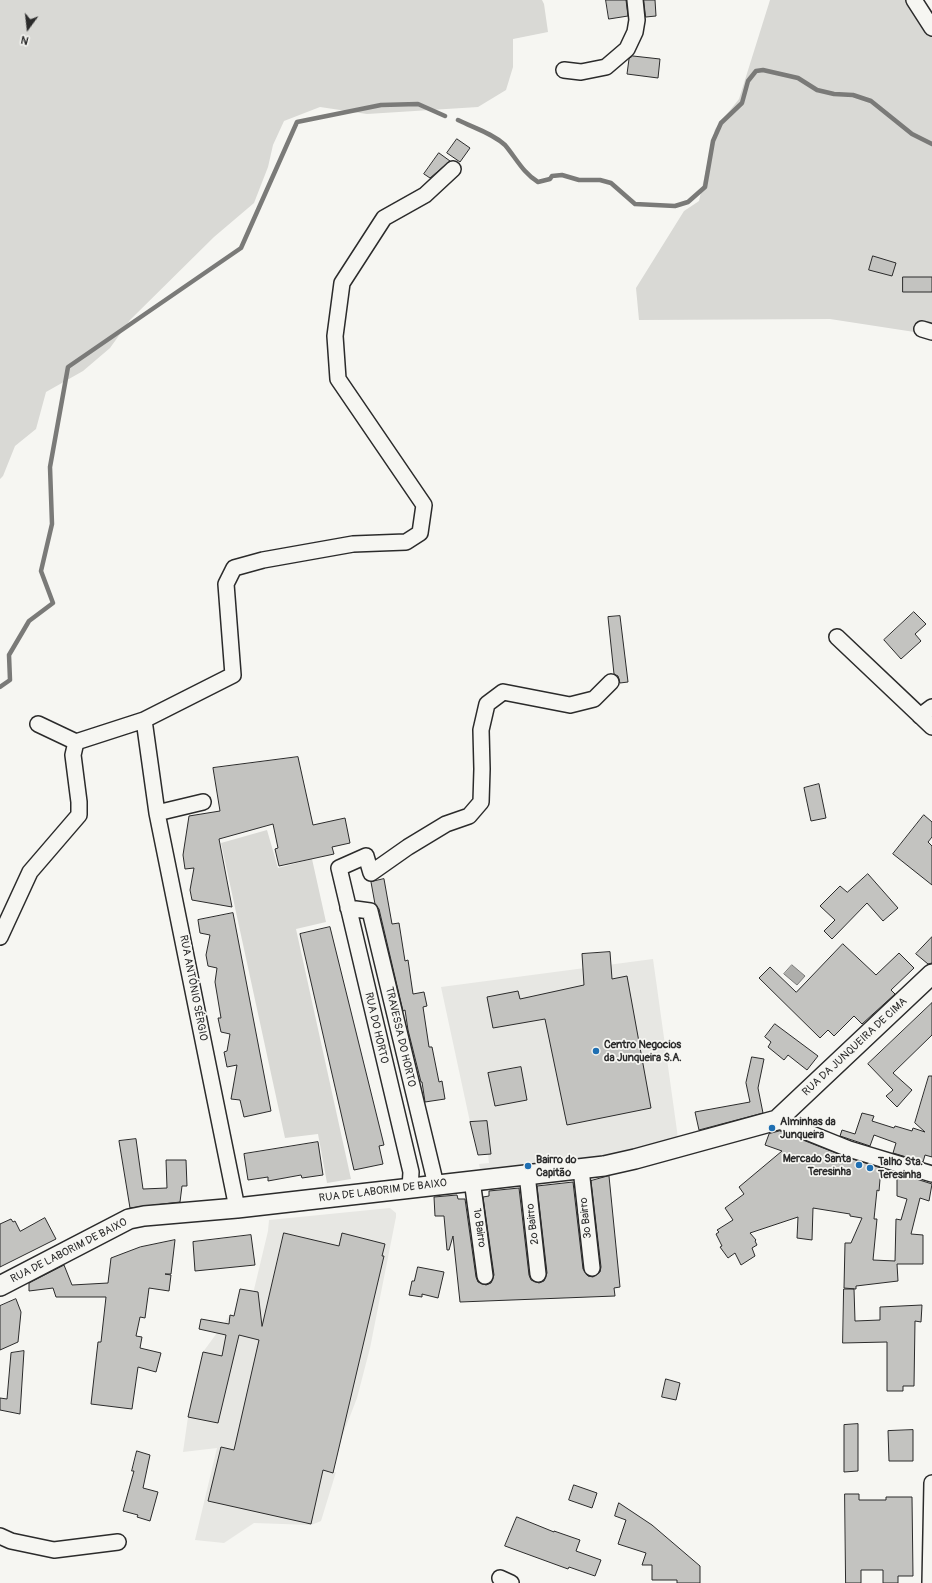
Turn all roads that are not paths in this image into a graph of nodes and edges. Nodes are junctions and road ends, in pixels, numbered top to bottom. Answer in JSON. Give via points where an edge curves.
{"nodes":[{"id":1,"x":635,"y":0,"type":"edge"},
{"id":2,"x":914,"y":0,"type":"edge"},
{"id":3,"x":932,"y":28,"type":"edge"},
{"id":4,"x":564,"y":70,"type":"dead end"},
{"id":5,"x":453,"y":169,"type":"dead end"},
{"id":6,"x":837,"y":637,"type":"dead end"},
{"id":7,"x":611,"y":682,"type":"dead end"},
{"id":8,"x":932,"y":707,"type":"edge"},
{"id":9,"x":920,"y":716,"type":"junction"},
{"id":10,"x":144,"y":720,"type":"junction"},
{"id":11,"x":38,"y":724,"type":"dead end"},
{"id":12,"x":932,"y":727,"type":"edge"},
{"id":13,"x":76,"y":742,"type":"junction"},
{"id":14,"x":203,"y":802,"type":"dead end"},
{"id":15,"x":158,"y":813,"type":"junction"},
{"id":16,"x":348,"y":908,"type":"junction"},
{"id":17,"x":0,"y":937,"type":"edge"},
{"id":18,"x":932,"y":974,"type":"edge"},
{"id":19,"x":777,"y":1120,"type":"junction"},
{"id":20,"x":581,"y":1169,"type":"junction"},
{"id":21,"x":527,"y":1174,"type":"junction"},
{"id":22,"x":932,"y":1174,"type":"edge"},
{"id":23,"x":472,"y":1180,"type":"junction"},
{"id":24,"x":436,"y":1185,"type":"junction"},
{"id":25,"x":410,"y":1189,"type":"junction"},
{"id":26,"x":237,"y":1208,"type":"junction"},
{"id":27,"x":592,"y":1268,"type":"dead end"},
{"id":28,"x":538,"y":1274,"type":"dead end"},
{"id":29,"x":485,"y":1276,"type":"dead end"},
{"id":30,"x":0,"y":1286,"type":"edge"},
{"id":31,"x":932,"y":1483,"type":"edge"},
{"id":32,"x":0,"y":1536,"type":"edge"},
{"id":33,"x":118,"y":1542,"type":"dead end"},
{"id":34,"x":930,"y":1583,"type":"edge"}],
"edges":[{"from":1,"to":4,"type":"street","via":[[638,20],[627,49],[606,67],[581,72]]},
{"from":2,"to":3,"type":"street"},
{"from":5,"to":10,"type":"street","via":[[425,195],[384,218],[342,283],[335,336],[338,379],[424,505],[420,533],[406,542],[353,544],[263,560],[234,568],[226,584],[233,675]]},
{"from":6,"to":9,"type":"street"},
{"from":7,"to":16,"type":"street","name":"RUA DO HORTO","via":[[594,699],[570,705],[503,692],[487,704],[481,730],[481,802],[469,816],[446,824],[371,873],[366,856],[339,868]]},
{"from":8,"to":9,"type":"street"},
{"from":9,"to":12,"type":"street"},
{"from":10,"to":13,"type":"street"},
{"from":10,"to":15,"type":"street","name":"RUA ANTÓNIO SÉRGIO"},
{"from":11,"to":13,"type":"street"},
{"from":13,"to":17,"type":"street","via":[[73,755],[80,802],[79,815],[30,872]]},
{"from":14,"to":15,"type":"street"},
{"from":15,"to":26,"type":"street","name":"RUA ANTÓNIO SÉRGIO"},
{"from":16,"to":24,"type":"street","name":"TRAVESSA DO HORTO","via":[[370,911]]},
{"from":16,"to":25,"type":"street","name":"RUA DO HORTO","via":[[411,1172]]},
{"from":18,"to":19,"type":"main road","name":"RUA DA JUNQUEIRA DE CIMA"},
{"from":19,"to":20,"type":"main road","name":"RUA DE LABORIM DE BAIXO","via":[[635,1159]]},
{"from":19,"to":22,"type":"street","via":[[849,1149]]},
{"from":20,"to":21,"type":"main road","name":"RUA DE LABORIM DE BAIXO"},
{"from":20,"to":27,"type":"street","name":"3º Bairro"},
{"from":21,"to":23,"type":"main road","name":"RUA DE LABORIM DE BAIXO"},
{"from":21,"to":28,"type":"street","name":"2º Bairro"},
{"from":23,"to":24,"type":"main road","name":"RUA DE LABORIM DE BAIXO"},
{"from":23,"to":29,"type":"street","name":"1º Bairro"},
{"from":24,"to":25,"type":"main road","name":"RUA DE LABORIM DE BAIXO"},
{"from":25,"to":26,"type":"main road","name":"RUA DE LABORIM DE BAIXO"},
{"from":26,"to":30,"type":"main road","name":"RUA DE LABORIM DE BAIXO","via":[[128,1219]]},
{"from":31,"to":34,"type":"street"},
{"from":32,"to":33,"type":"street","via":[[11,1541],[54,1550]]}]}
